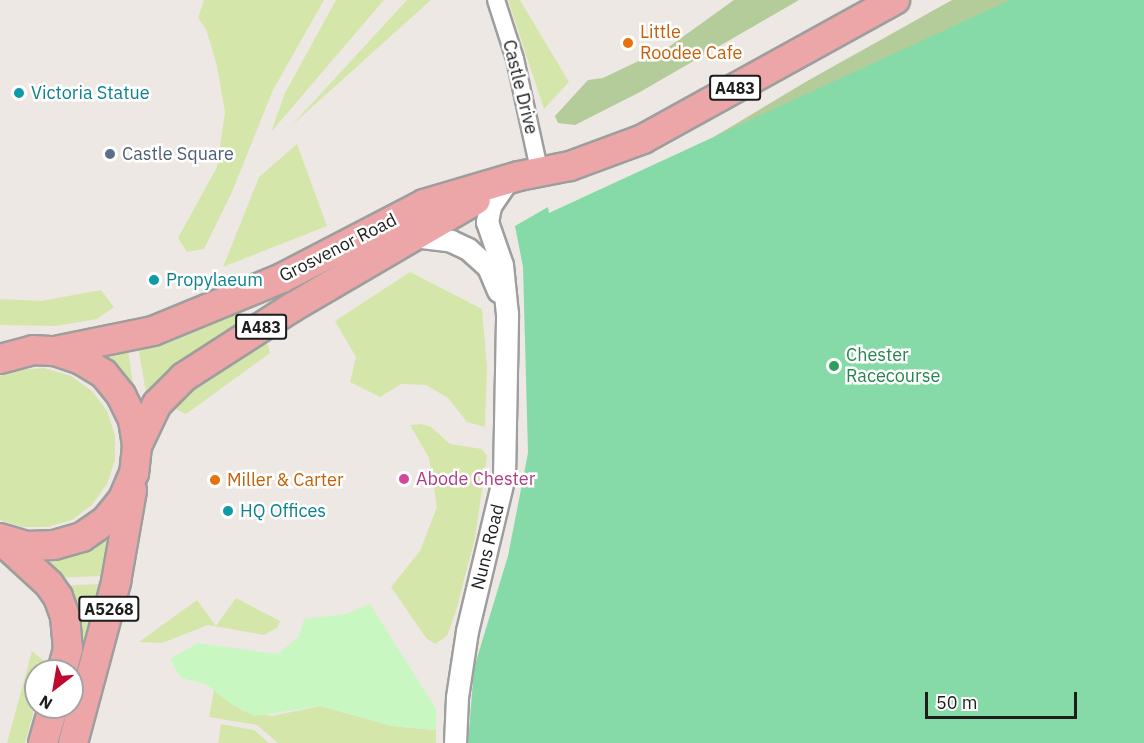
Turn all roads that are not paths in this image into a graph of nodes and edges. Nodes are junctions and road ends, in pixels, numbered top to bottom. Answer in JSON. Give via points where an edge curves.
{"nodes":[{"id":1,"x":496,"y":0,"type":"edge"},
{"id":2,"x":895,"y":0,"type":"edge"},
{"id":3,"x":521,"y":178,"type":"junction"},
{"id":4,"x":413,"y":236,"type":"junction"},
{"id":5,"x":507,"y":314,"type":"junction"},
{"id":6,"x":55,"y":351,"type":"junction"},
{"id":7,"x":0,"y":359,"type":"edge"},
{"id":8,"x":136,"y":460,"type":"junction"},
{"id":9,"x":0,"y":539,"type":"edge"},
{"id":10,"x":65,"y":659,"type":"edge"},
{"id":11,"x":50,"y":719,"type":"edge"},
{"id":12,"x":43,"y":743,"type":"edge"},
{"id":13,"x":73,"y":743,"type":"edge"},
{"id":14,"x":455,"y":743,"type":"edge"}],
"edges":[{"from":1,"to":3,"type":"street","name":"Castle Drive","via":[[514,59]]},
{"from":2,"to":3,"type":"highway","name":"Grosvenor Road","number":"A483","via":[[643,139]]},
{"from":3,"to":4,"type":"highway","name":"Grosvenor Road","number":"A483"},
{"from":3,"to":5,"type":"street","name":"Nuns Road","via":[[490,206],[487,222],[502,265]]},
{"from":3,"to":6,"type":"highway","name":"Grosvenor Road","number":"A483","via":[[424,204],[282,278],[153,331]]},
{"from":4,"to":5,"type":"street","name":"Nuns Road","via":[[451,241],[478,256],[488,267]]},
{"from":4,"to":8,"type":"highway","name":"Grosvenor Road","number":"A483","via":[[183,377],[157,404]]},
{"from":5,"to":14,"type":"street","name":"Nuns Road","via":[[504,476],[467,631]]},
{"from":6,"to":7,"type":"highway","number":"A5268","via":[[33,350]]},
{"from":6,"to":8,"type":"highway","number":"A5268","via":[[81,360],[110,381],[121,395],[133,420]]},
{"from":8,"to":9,"type":"highway","number":"A5268","via":[[123,499],[105,521],[82,537],[54,546],[26,546]]},
{"from":8,"to":13,"type":"highway","number":"A5268","via":[[113,594]]},
{"from":9,"to":10,"type":"highway","number":"A5268","via":[[58,597],[65,616]]},
{"from":11,"to":12,"type":"highway"}]}
